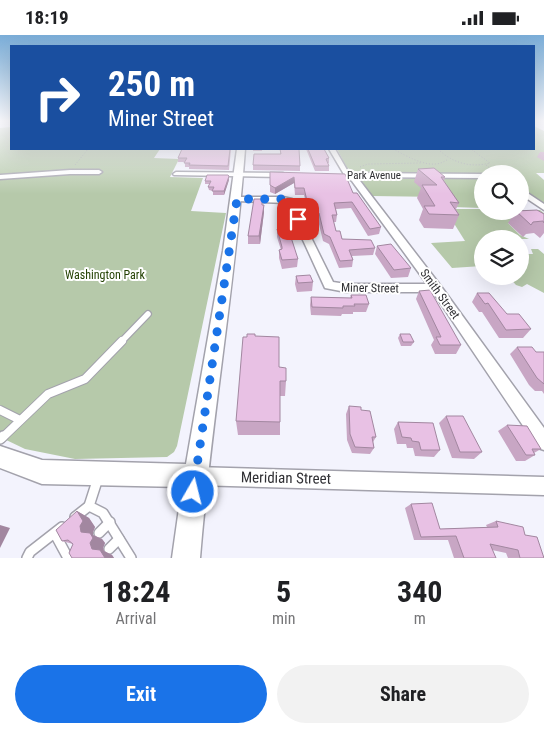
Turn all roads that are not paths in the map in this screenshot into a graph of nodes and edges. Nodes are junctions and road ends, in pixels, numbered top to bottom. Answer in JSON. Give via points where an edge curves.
{"nodes":[{"id":1,"x":241,"y":150,"type":"edge"},
{"id":2,"x":333,"y":150,"type":"edge"},
{"id":3,"x":99,"y":172,"type":"dead end"},
{"id":4,"x":176,"y":174,"type":"dead end"},
{"id":5,"x":348,"y":174,"type":"junction"},
{"id":6,"x":239,"y":175,"type":"junction"},
{"id":7,"x":294,"y":175,"type":"edge"},
{"id":8,"x":474,"y":176,"type":"edge"},
{"id":9,"x":0,"y":177,"type":"edge"},
{"id":10,"x":529,"y":197,"type":"edge"},
{"id":11,"x":237,"y":199,"type":"junction"},
{"id":12,"x":544,"y":208,"type":"edge"},
{"id":13,"x":436,"y":288,"type":"junction"},
{"id":14,"x":148,"y":314,"type":"dead end"},
{"id":15,"x":0,"y":410,"type":"edge"},
{"id":16,"x":20,"y":420,"type":"junction"},
{"id":17,"x":0,"y":439,"type":"edge"},
{"id":18,"x":544,"y":442,"type":"edge"},
{"id":19,"x":0,"y":457,"type":"edge"},
{"id":20,"x":100,"y":474,"type":"junction"},
{"id":21,"x":195,"y":476,"type":"junction"},
{"id":22,"x":544,"y":486,"type":"edge"},
{"id":23,"x":89,"y":505,"type":"junction"},
{"id":24,"x":110,"y":522,"type":"junction"},
{"id":25,"x":99,"y":533,"type":"dead end"},
{"id":26,"x":55,"y":534,"type":"junction"},
{"id":27,"x":120,"y":539,"type":"junction"},
{"id":28,"x":109,"y":549,"type":"dead end"},
{"id":29,"x":27,"y":558,"type":"edge"},
{"id":30,"x":68,"y":558,"type":"edge"},
{"id":31,"x":131,"y":558,"type":"edge"},
{"id":32,"x":186,"y":558,"type":"edge"}],
"edges":[{"from":1,"to":6,"type":"main road"},
{"from":2,"to":5,"type":"street","name":"Smith Street"},
{"from":3,"to":9,"type":"street"},
{"from":4,"to":6,"type":"street"},
{"from":5,"to":8,"type":"street","name":"Park Avenue"},
{"from":5,"to":13,"type":"street","name":"Smith Street"},
{"from":6,"to":7,"type":"street"},
{"from":6,"to":11,"type":"main road"},
{"from":10,"to":12,"type":"street"},
{"from":11,"to":13,"type":"street","name":"Miner Street","via":[[289,201],[329,285],[346,288]]},
{"from":11,"to":21,"type":"main road"},
{"from":13,"to":18,"type":"street","name":"Smith Street"},
{"from":14,"to":16,"type":"lane","via":[[85,379],[48,394]]},
{"from":15,"to":16,"type":"lane"},
{"from":16,"to":17,"type":"lane"},
{"from":19,"to":20,"type":"main road","name":"Meridian Street","via":[[34,470]]},
{"from":20,"to":21,"type":"main road","name":"Meridian Street"},
{"from":20,"to":23,"type":"lane"},
{"from":21,"to":22,"type":"street","name":"Meridian Street"},
{"from":21,"to":32,"type":"main road"},
{"from":23,"to":24,"type":"lane","via":[[103,513]]},
{"from":23,"to":26,"type":"lane"},
{"from":24,"to":25,"type":"lane"},
{"from":24,"to":27,"type":"lane"},
{"from":26,"to":29,"type":"lane","via":[[30,552]]},
{"from":26,"to":30,"type":"lane"},
{"from":27,"to":28,"type":"lane"},
{"from":27,"to":31,"type":"lane"}]}
